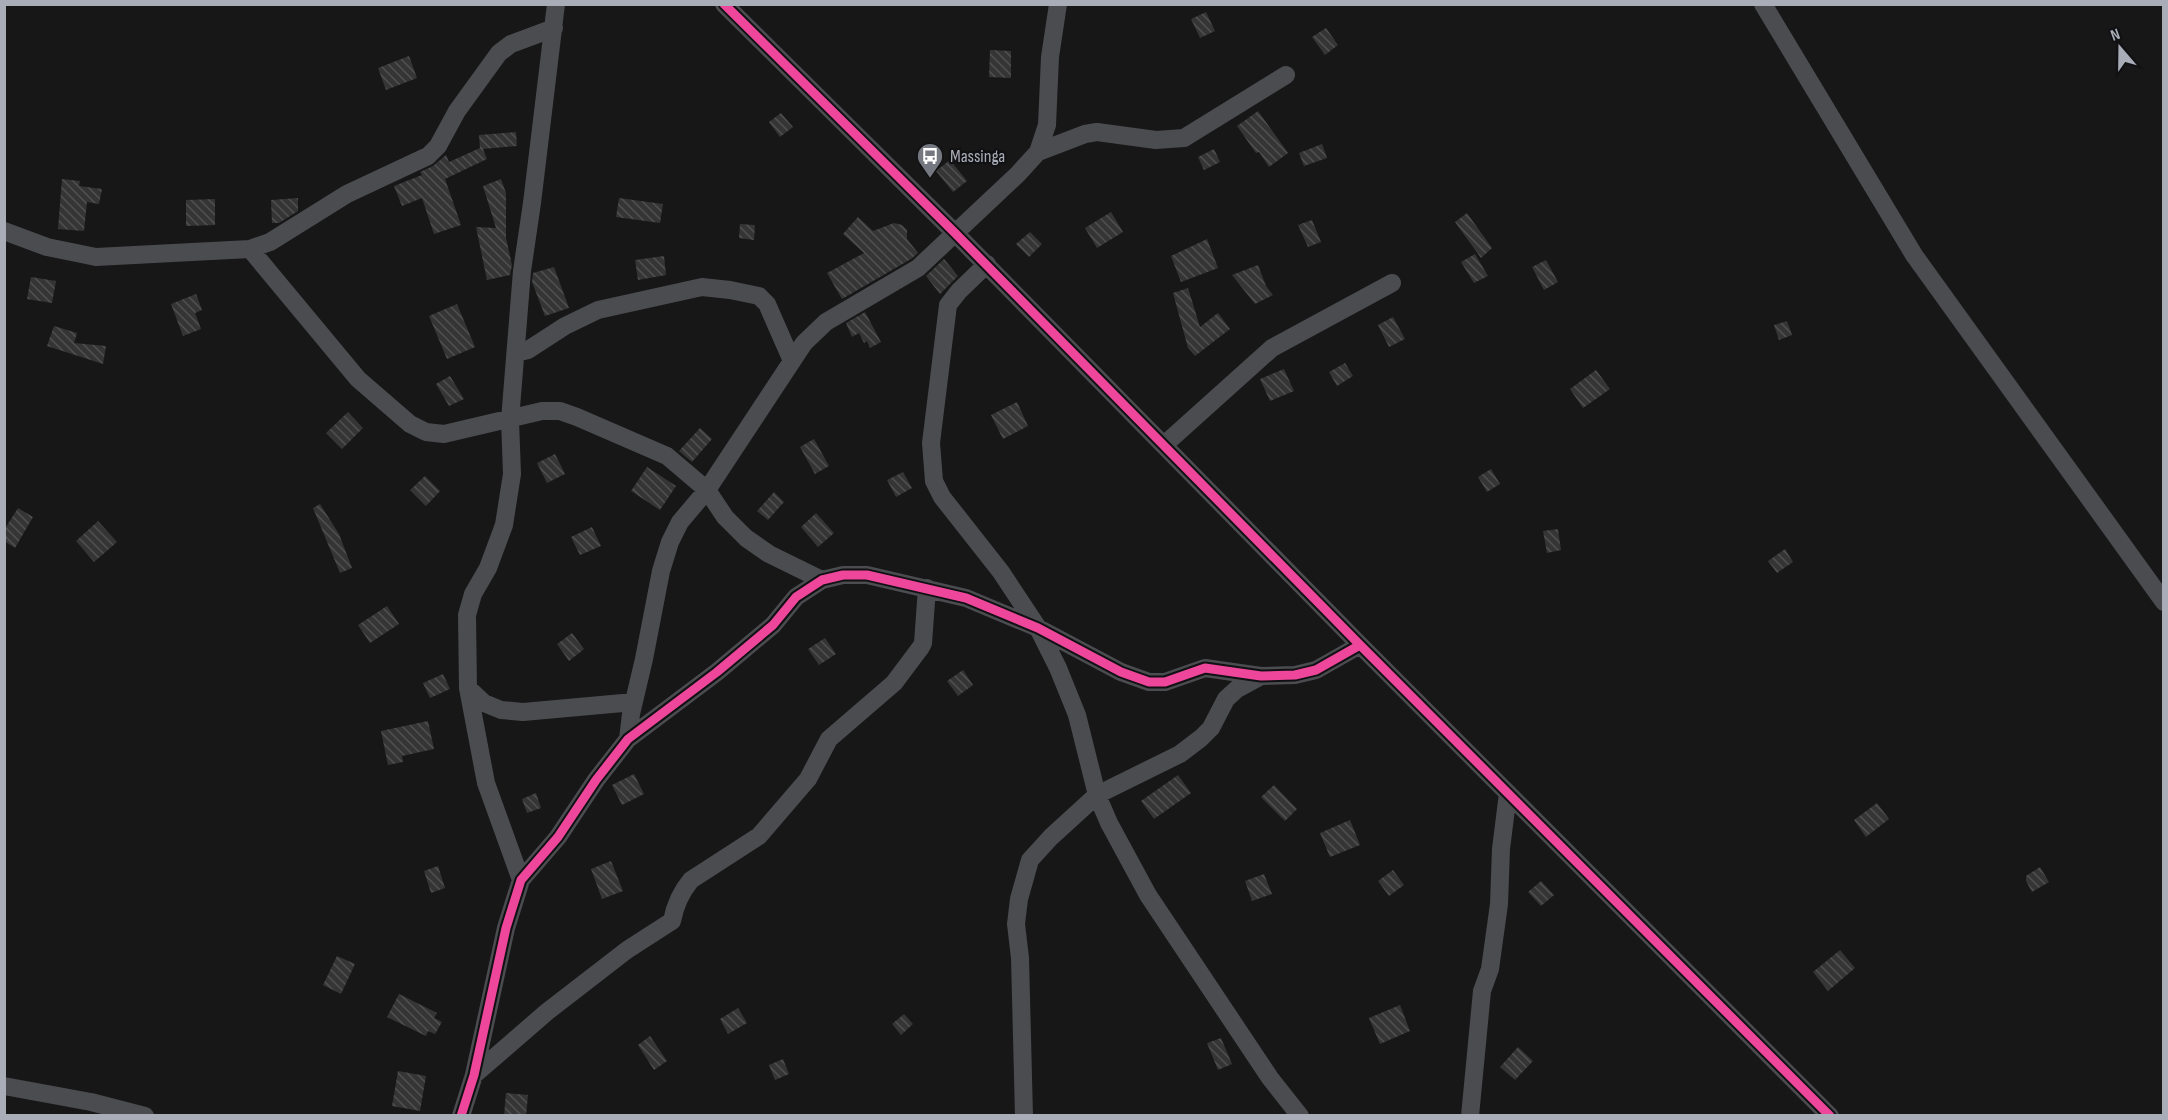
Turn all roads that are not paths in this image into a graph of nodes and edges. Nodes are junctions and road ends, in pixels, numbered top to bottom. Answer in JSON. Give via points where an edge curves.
{"nodes":[{"id":1,"x":556,"y":4,"type":"edge"},
{"id":2,"x":724,"y":4,"type":"edge"},
{"id":3,"x":1058,"y":4,"type":"edge"},
{"id":4,"x":1763,"y":4,"type":"edge"},
{"id":5,"x":554,"y":28,"type":"junction"},
{"id":6,"x":1286,"y":75,"type":"dead end"},
{"id":7,"x":1038,"y":152,"type":"junction"},
{"id":8,"x":4,"y":231,"type":"edge"},
{"id":9,"x":955,"y":232,"type":"junction"},
{"id":10,"x":250,"y":249,"type":"junction"},
{"id":11,"x":987,"y":264,"type":"junction"},
{"id":12,"x":1392,"y":283,"type":"dead end"},
{"id":13,"x":516,"y":353,"type":"junction"},
{"id":14,"x":792,"y":361,"type":"junction"},
{"id":15,"x":510,"y":420,"type":"junction"},
{"id":16,"x":1164,"y":445,"type":"junction"},
{"id":17,"x":707,"y":490,"type":"junction"},
{"id":18,"x":822,"y":580,"type":"junction"},
{"id":19,"x":927,"y":588,"type":"junction"},
{"id":20,"x":2163,"y":602,"type":"edge"},
{"id":21,"x":1038,"y":628,"type":"junction"},
{"id":22,"x":1360,"y":645,"type":"junction"},
{"id":23,"x":1261,"y":676,"type":"junction"},
{"id":24,"x":468,"y":688,"type":"junction"},
{"id":25,"x":634,"y":702,"type":"junction"},
{"id":26,"x":628,"y":739,"type":"junction"},
{"id":27,"x":1508,"y":793,"type":"junction"},
{"id":28,"x":1098,"y":795,"type":"junction"},
{"id":29,"x":521,"y":880,"type":"junction"},
{"id":30,"x":474,"y":1075,"type":"junction"},
{"id":31,"x":4,"y":1086,"type":"edge"},
{"id":32,"x":145,"y":1116,"type":"edge"},
{"id":33,"x":461,"y":1116,"type":"edge"},
{"id":34,"x":1024,"y":1116,"type":"edge"},
{"id":35,"x":1300,"y":1116,"type":"edge"},
{"id":36,"x":1470,"y":1116,"type":"edge"},
{"id":37,"x":1830,"y":1116,"type":"edge"}],
"edges":[{"from":1,"to":5,"type":"street"},
{"from":2,"to":9,"type":"street"},
{"from":3,"to":7,"type":"street","via":[[1050,57],[1047,125]]},
{"from":4,"to":20,"type":"street","via":[[1914,255]]},
{"from":5,"to":10,"type":"street","via":[[511,44],[499,53],[428,156],[347,194],[270,242]]},
{"from":5,"to":13,"type":"street","via":[[522,271]]},
{"from":6,"to":7,"type":"street","via":[[1184,138],[1156,140],[1097,132]]},
{"from":7,"to":9,"type":"street"},
{"from":8,"to":10,"type":"street","via":[[47,247],[96,257]]},
{"from":9,"to":11,"type":"street"},
{"from":9,"to":14,"type":"street","via":[[918,268],[826,322]]},
{"from":10,"to":15,"type":"street","via":[[358,379],[410,424],[426,432],[444,434]]},
{"from":11,"to":16,"type":"street"},
{"from":11,"to":21,"type":"street","via":[[948,305],[931,443],[934,481]]},
{"from":12,"to":16,"type":"street","via":[[1272,348]]},
{"from":13,"to":14,"type":"street","via":[[528,350],[598,309],[702,287],[759,297],[767,304]]},
{"from":13,"to":15,"type":"street"},
{"from":14,"to":17,"type":"street"},
{"from":15,"to":17,"type":"street","via":[[542,411],[560,411],[667,456]]},
{"from":15,"to":24,"type":"street","via":[[512,474],[504,525],[467,615]]},
{"from":16,"to":22,"type":"street"},
{"from":17,"to":18,"type":"street","via":[[725,517],[746,538]]},
{"from":17,"to":25,"type":"street","via":[[670,542]]},
{"from":18,"to":19,"type":"street","via":[[867,575]]},
{"from":18,"to":26,"type":"street","via":[[796,597],[773,625],[717,672]]},
{"from":19,"to":21,"type":"street","via":[[966,598]]},
{"from":19,"to":30,"type":"street","via":[[921,647],[894,682],[829,740],[808,779],[759,836],[691,880],[668,925],[627,950],[548,1011]]},
{"from":21,"to":23,"type":"street","via":[[1121,672],[1149,682],[1165,682],[1204,668]]},
{"from":21,"to":28,"type":"street","via":[[1077,715]]},
{"from":22,"to":23,"type":"street","via":[[1316,670]]},
{"from":22,"to":27,"type":"street"},
{"from":23,"to":28,"type":"street","via":[[1226,699],[1211,728],[1180,754]]},
{"from":24,"to":25,"type":"street","via":[[484,703],[523,712]]},
{"from":24,"to":29,"type":"street","via":[[486,783]]},
{"from":25,"to":26,"type":"street"},
{"from":26,"to":29,"type":"street","via":[[558,837]]},
{"from":27,"to":36,"type":"street","via":[[1499,904],[1490,969],[1482,991]]},
{"from":27,"to":37,"type":"street"},
{"from":28,"to":34,"type":"street","via":[[1030,860],[1019,899],[1016,924]]},
{"from":28,"to":35,"type":"street","via":[[1148,895],[1270,1078]]},
{"from":29,"to":30,"type":"street","via":[[506,928]]},
{"from":30,"to":33,"type":"street"},
{"from":31,"to":32,"type":"street"}]}
